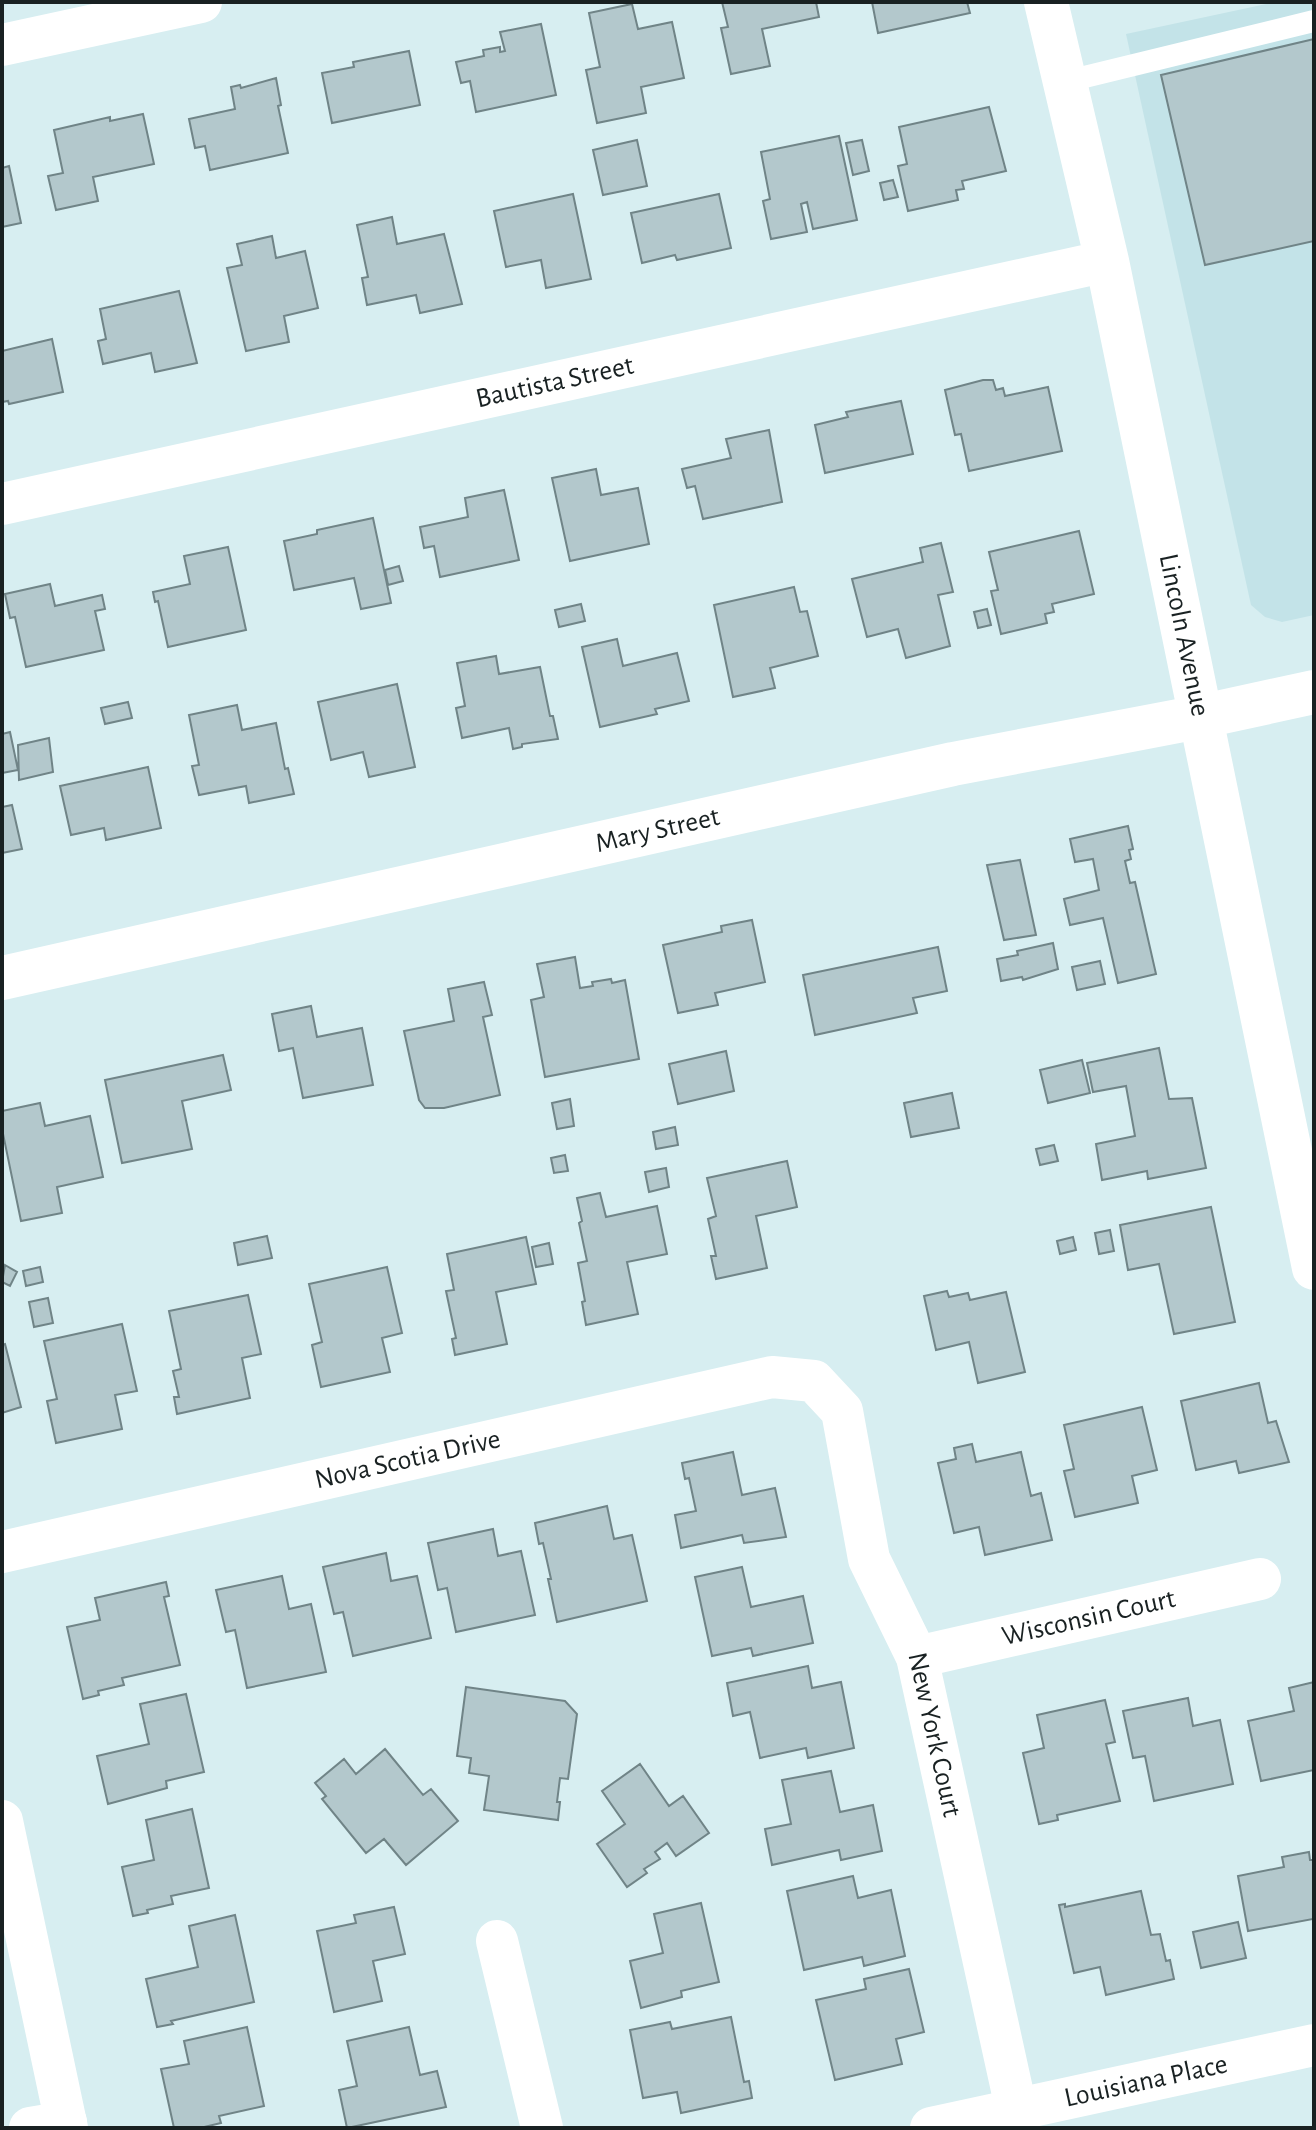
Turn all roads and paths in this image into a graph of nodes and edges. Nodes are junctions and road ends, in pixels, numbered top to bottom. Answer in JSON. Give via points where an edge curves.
{"nodes":[{"id":1,"x":201,"y":2,"type":"edge"},
{"id":2,"x":1046,"y":2,"type":"edge"},
{"id":3,"x":1314,"y":21,"type":"edge"},
{"id":4,"x":2,"y":45,"type":"edge"},
{"id":5,"x":1064,"y":82,"type":"junction"},
{"id":6,"x":1107,"y":261,"type":"junction"},
{"id":7,"x":2,"y":504,"type":"edge"},
{"id":8,"x":1314,"y":692,"type":"edge"},
{"id":9,"x":1199,"y":717,"type":"junction"},
{"id":10,"x":2,"y":978,"type":"edge"},
{"id":11,"x":1314,"y":1268,"type":"edge"},
{"id":12,"x":814,"y":1381,"type":"joint"},
{"id":13,"x":2,"y":1552,"type":"edge"},
{"id":14,"x":1260,"y":1579,"type":"dead end"},
{"id":15,"x":917,"y":1657,"type":"junction"},
{"id":16,"x":2,"y":1821,"type":"edge"},
{"id":17,"x":497,"y":1941,"type":"dead end"},
{"id":18,"x":1314,"y":2045,"type":"edge"},
{"id":19,"x":1016,"y":2108,"type":"junction"},
{"id":20,"x":54,"y":2126,"type":"edge"},
{"id":21,"x":542,"y":2128,"type":"edge"},
{"id":22,"x":931,"y":2128,"type":"edge"}],
"edges":[{"from":1,"to":4,"type":"street"},
{"from":2,"to":5,"type":"street","name":"Lincoln Avenue"},
{"from":3,"to":5,"type":"lane"},
{"from":5,"to":6,"type":"street","name":"Lincoln Avenue"},
{"from":6,"to":7,"type":"street","name":"Bautista Street"},
{"from":6,"to":9,"type":"street","name":"Lincoln Avenue"},
{"from":8,"to":9,"type":"street","name":"Mary Street"},
{"from":9,"to":10,"type":"street","name":"Mary Street","via":[[953,764]]},
{"from":9,"to":11,"type":"street","name":"Lincoln Avenue"},
{"from":12,"to":13,"type":"street","name":"Nova Scotia Drive","via":[[772,1377]]},
{"from":12,"to":15,"type":"street","name":"New York Court","via":[[842,1411],[869,1559]]},
{"from":14,"to":15,"type":"street","name":"Wisconsin Court"},
{"from":15,"to":19,"type":"street","name":"New York Court"},
{"from":16,"to":20,"type":"street"},
{"from":17,"to":21,"type":"street"},
{"from":18,"to":19,"type":"street","name":"Louisiana Place"},
{"from":19,"to":22,"type":"street","name":"Louisiana Place"}]}
